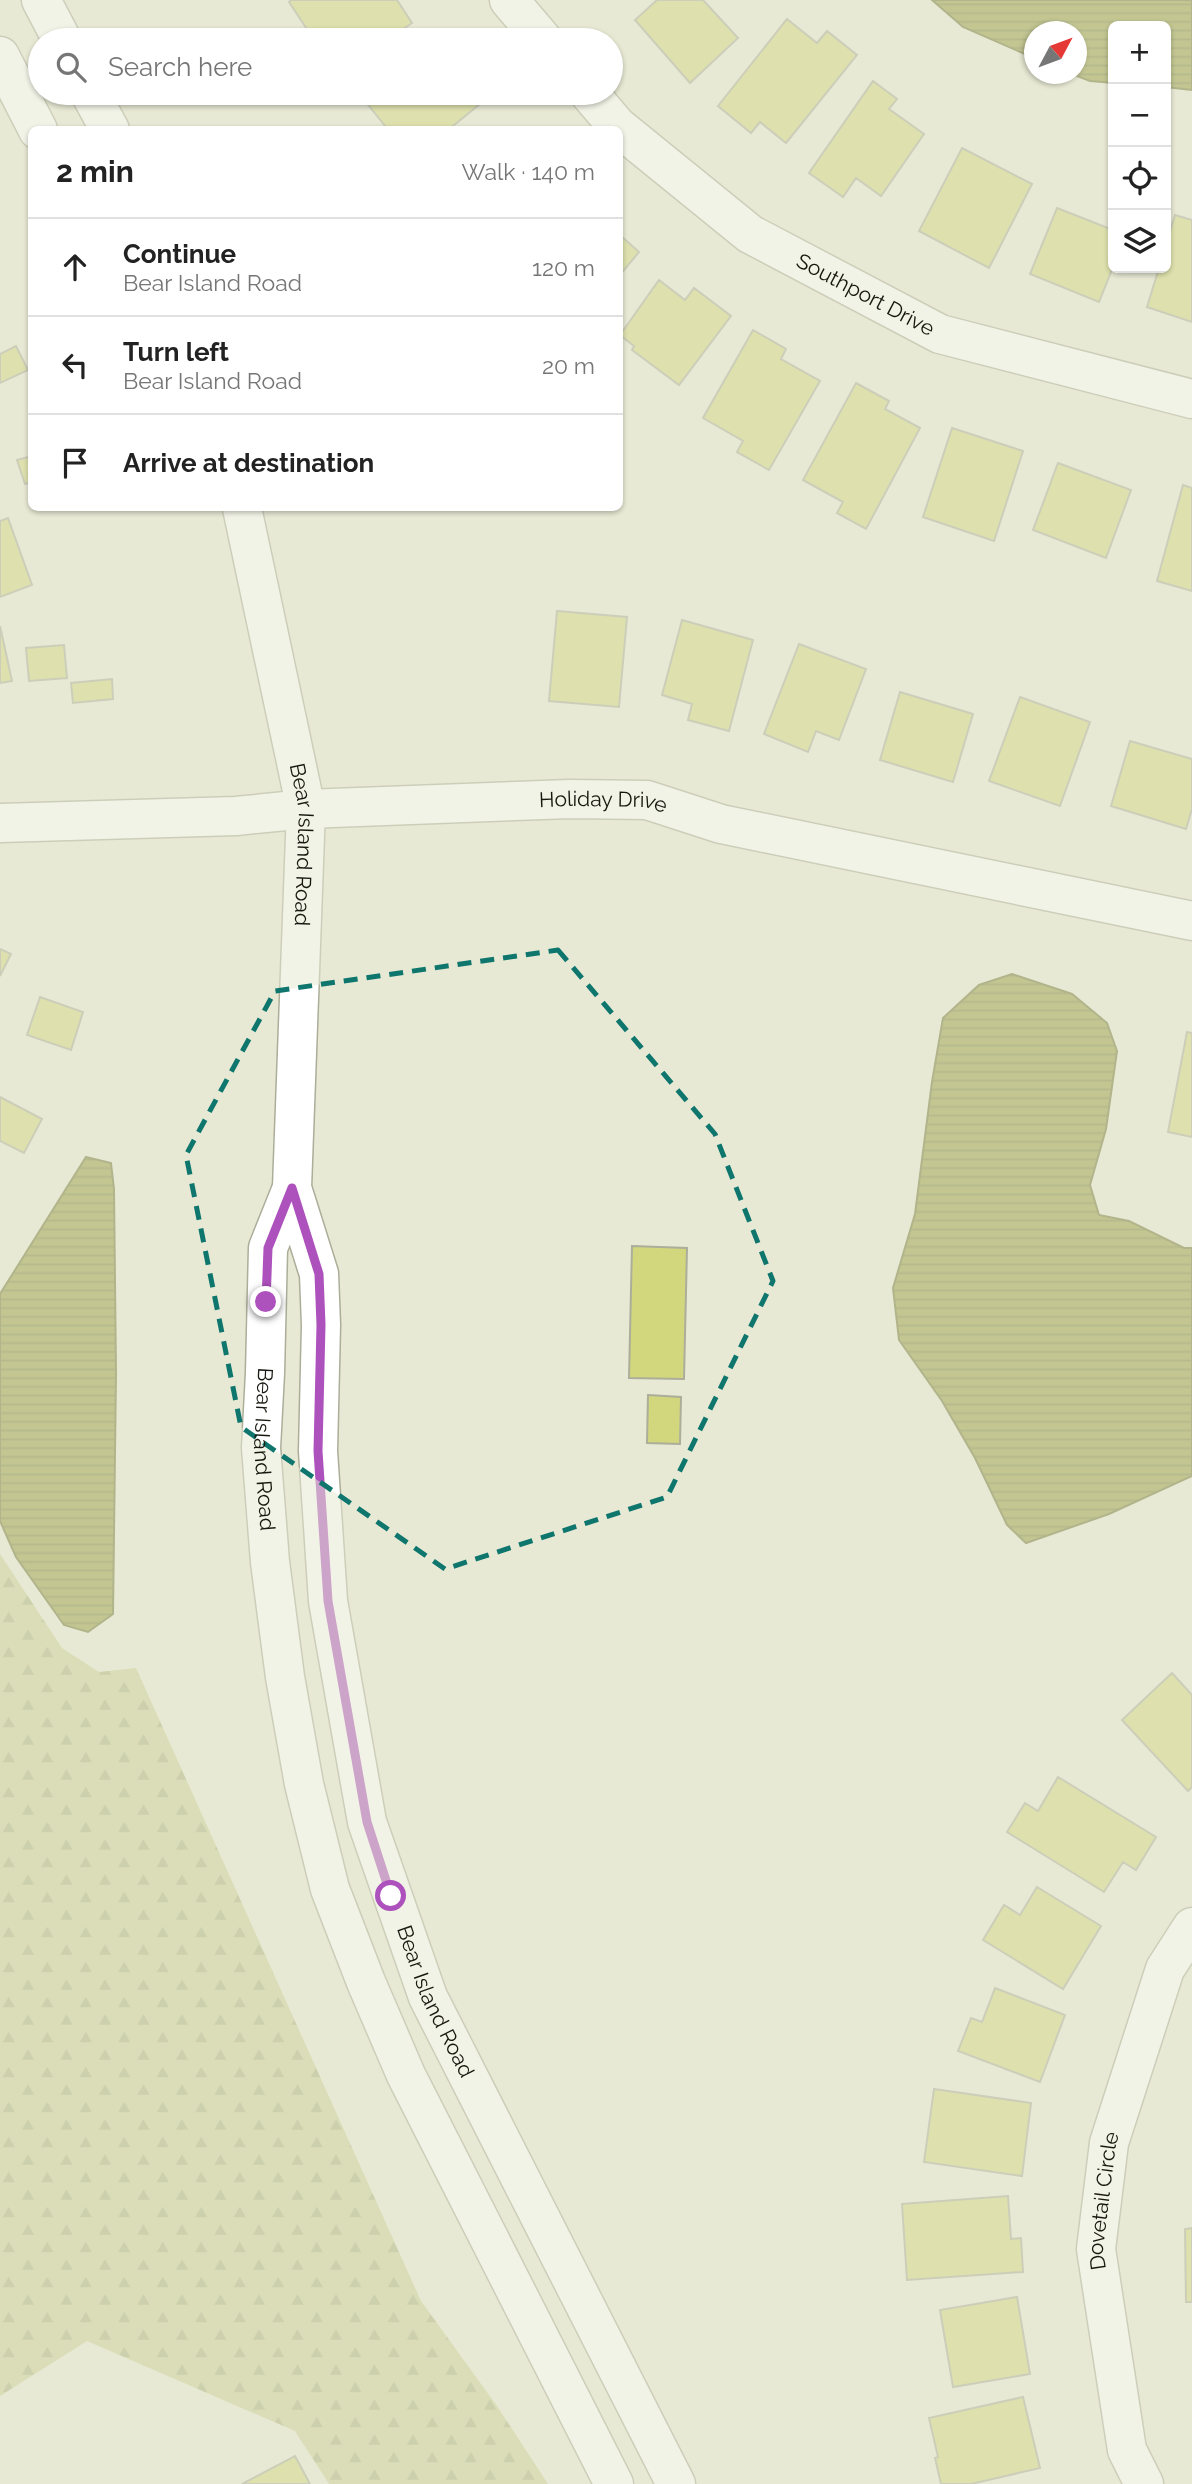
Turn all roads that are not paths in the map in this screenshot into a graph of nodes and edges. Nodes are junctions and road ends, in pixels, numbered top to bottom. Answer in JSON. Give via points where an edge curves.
{"nodes":[{"id":1,"x":41,"y":0,"type":"edge"},
{"id":2,"x":509,"y":0,"type":"edge"},
{"id":3,"x":56,"y":28,"type":"edge"},
{"id":4,"x":534,"y":28,"type":"edge"},
{"id":5,"x":0,"y":56,"type":"edge"},
{"id":6,"x":96,"y":105,"type":"edge"},
{"id":7,"x":599,"y":105,"type":"edge"},
{"id":8,"x":36,"y":126,"type":"edge"},
{"id":9,"x":108,"y":126,"type":"edge"},
{"id":10,"x":617,"y":126,"type":"edge"},
{"id":11,"x":623,"y":131,"type":"edge"},
{"id":12,"x":1192,"y":399,"type":"edge"},
{"id":13,"x":243,"y":511,"type":"edge"},
{"id":14,"x":306,"y":809,"type":"junction"},
{"id":15,"x":0,"y":823,"type":"edge"},
{"id":16,"x":1192,"y":922,"type":"edge"},
{"id":17,"x":292,"y":1188,"type":"junction"},
{"id":18,"x":1192,"y":1927,"type":"edge"},
{"id":19,"x":614,"y":2484,"type":"edge"},
{"id":20,"x":676,"y":2484,"type":"edge"},
{"id":21,"x":1144,"y":2484,"type":"edge"}],
"edges":[{"from":1,"to":3,"type":"street"},
{"from":2,"to":4,"type":"street"},
{"from":5,"to":8,"type":"street"},
{"from":6,"to":9,"type":"street"},
{"from":7,"to":10,"type":"street","name":"Southport Drive"},
{"from":11,"to":12,"type":"street","name":"Southport Drive","via":[[750,234],[940,334]]},
{"from":13,"to":14,"type":"street","name":"Bear Island Road"},
{"from":14,"to":15,"type":"street","name":"Holiday Drive","via":[[236,816]]},
{"from":14,"to":16,"type":"street","name":"Holiday Drive","via":[[647,800],[721,824]]},
{"from":14,"to":17,"type":"street","name":"Bear Island Road"},
{"from":17,"to":19,"type":"street","name":"Bear Island Road","via":[[268,1248],[261,1448],[285,1677],[310,1810],[330,1889],[406,2076]]},
{"from":17,"to":20,"type":"street","name":"Bear Island Road","via":[[319,1274],[318,1451],[328,1601],[367,1822],[428,1997]]},
{"from":18,"to":21,"type":"street","name":"Dovetail Circle","via":[[1165,1969],[1109,2143],[1096,2249],[1127,2449]]}]}
